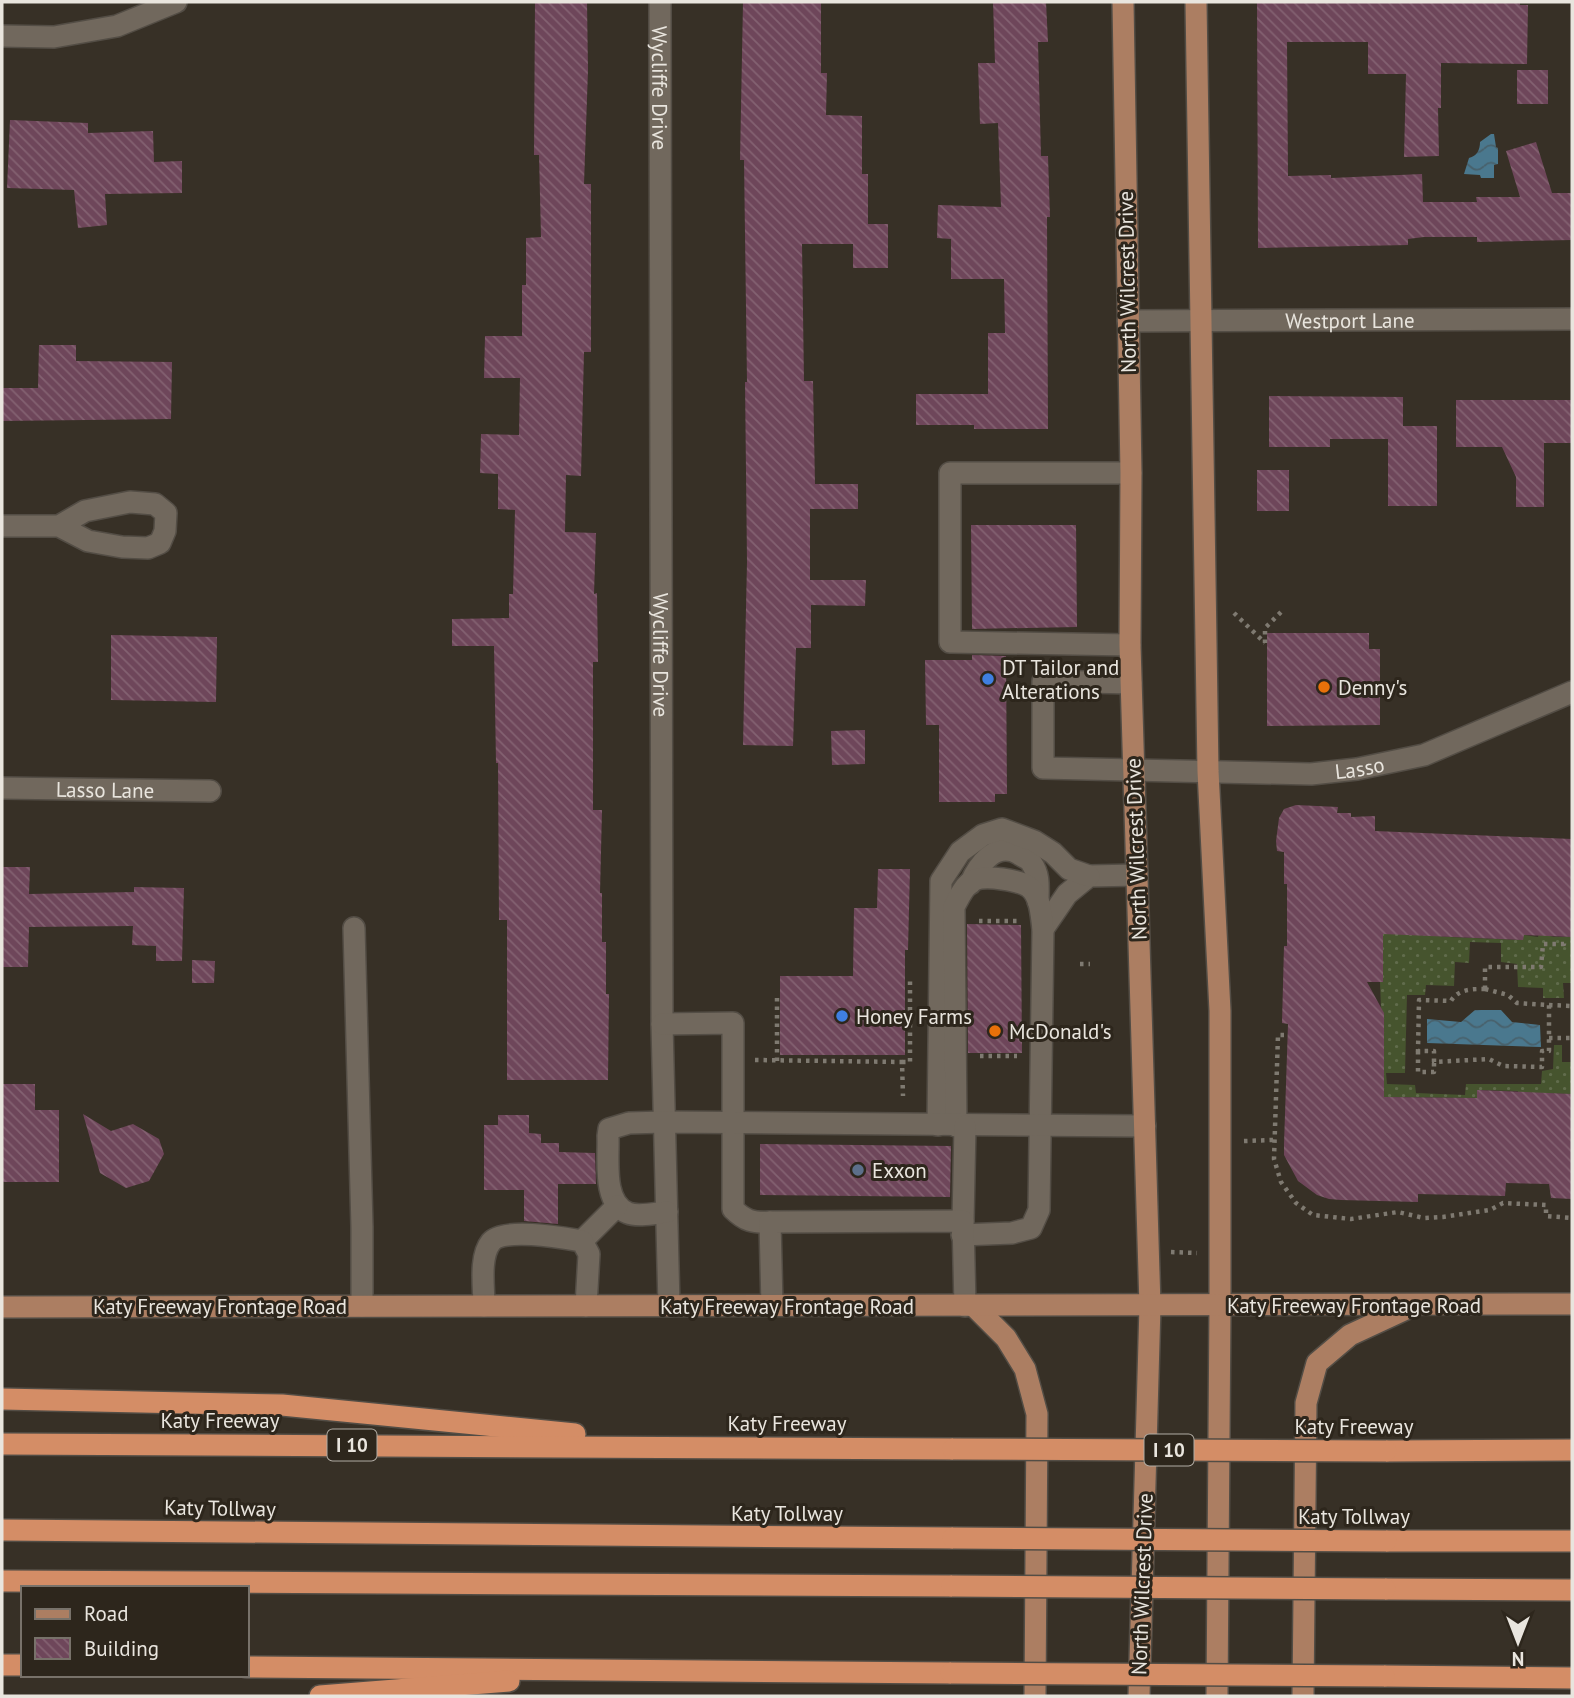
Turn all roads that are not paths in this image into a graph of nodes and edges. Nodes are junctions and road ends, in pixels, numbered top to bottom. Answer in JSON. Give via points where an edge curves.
{"nodes":[{"id":1,"x":176,"y":2,"type":"edge"},
{"id":2,"x":660,"y":2,"type":"edge"},
{"id":3,"x":1123,"y":2,"type":"edge"},
{"id":4,"x":1196,"y":2,"type":"edge"},
{"id":5,"x":2,"y":36,"type":"edge"},
{"id":6,"x":1572,"y":318,"type":"edge"},
{"id":7,"x":1128,"y":321,"type":"junction"},
{"id":8,"x":1201,"y":322,"type":"junction"},
{"id":9,"x":1131,"y":473,"type":"junction"},
{"id":10,"x":2,"y":526,"type":"edge"},
{"id":11,"x":59,"y":526,"type":"dead end"},
{"id":12,"x":1130,"y":645,"type":"junction"},
{"id":13,"x":1131,"y":683,"type":"junction"},
{"id":14,"x":1572,"y":692,"type":"edge"},
{"id":15,"x":1134,"y":768,"type":"junction"},
{"id":16,"x":1208,"y":771,"type":"junction"},
{"id":17,"x":2,"y":788,"type":"edge"},
{"id":18,"x":210,"y":791,"type":"dead end"},
{"id":19,"x":1137,"y":875,"type":"junction"},
{"id":20,"x":1089,"y":876,"type":"junction"},
{"id":21,"x":970,"y":884,"type":"junction"},
{"id":22,"x":1038,"y":901,"type":"junction"},
{"id":23,"x":354,"y":928,"type":"dead end"},
{"id":24,"x":1043,"y":929,"type":"junction"},
{"id":25,"x":662,"y":1024,"type":"junction"},
{"id":26,"x":664,"y":1122,"type":"junction"},
{"id":27,"x":732,"y":1123,"type":"junction"},
{"id":28,"x":953,"y":1125,"type":"junction"},
{"id":29,"x":1039,"y":1126,"type":"junction"},
{"id":30,"x":1145,"y":1126,"type":"junction"},
{"id":31,"x":617,"y":1206,"type":"junction"},
{"id":32,"x":667,"y":1212,"type":"junction"},
{"id":33,"x":770,"y":1223,"type":"junction"},
{"id":34,"x":963,"y":1228,"type":"junction"},
{"id":35,"x":582,"y":1241,"type":"junction"},
{"id":36,"x":1572,"y":1304,"type":"edge"},
{"id":37,"x":1220,"y":1305,"type":"junction"},
{"id":38,"x":1414,"y":1305,"type":"junction"},
{"id":39,"x":362,"y":1306,"type":"junction"},
{"id":40,"x":484,"y":1306,"type":"junction"},
{"id":41,"x":586,"y":1306,"type":"junction"},
{"id":42,"x":669,"y":1306,"type":"junction"},
{"id":43,"x":772,"y":1306,"type":"junction"},
{"id":44,"x":969,"y":1306,"type":"junction"},
{"id":45,"x":1150,"y":1306,"type":"junction"},
{"id":46,"x":2,"y":1307,"type":"edge"},
{"id":47,"x":2,"y":1399,"type":"edge"},
{"id":48,"x":2,"y":1444,"type":"edge"},
{"id":49,"x":703,"y":1447,"type":"junction"},
{"id":50,"x":1572,"y":1450,"type":"edge"},
{"id":51,"x":2,"y":1530,"type":"edge"},
{"id":52,"x":1572,"y":1541,"type":"edge"},
{"id":53,"x":2,"y":1581,"type":"edge"},
{"id":54,"x":1572,"y":1590,"type":"edge"},
{"id":55,"x":2,"y":1665,"type":"edge"},
{"id":56,"x":21,"y":1665,"type":"edge"},
{"id":57,"x":248,"y":1667,"type":"edge"},
{"id":58,"x":650,"y":1670,"type":"junction"},
{"id":59,"x":1572,"y":1678,"type":"edge"},
{"id":60,"x":320,"y":1696,"type":"edge"},
{"id":61,"x":1035,"y":1696,"type":"edge"},
{"id":62,"x":1139,"y":1696,"type":"edge"},
{"id":63,"x":1217,"y":1696,"type":"edge"},
{"id":64,"x":1303,"y":1696,"type":"edge"}],
"edges":[{"from":1,"to":5,"type":"street","via":[[117,26],[54,37]]},
{"from":2,"to":25,"type":"street","name":"Wycliffe Drive"},
{"from":3,"to":7,"type":"main road","name":"North Wilcrest Drive"},
{"from":4,"to":8,"type":"main road"},
{"from":6,"to":8,"type":"street","name":"Westport Lane"},
{"from":7,"to":8,"type":"street","name":"Westport Lane"},
{"from":7,"to":9,"type":"main road","name":"North Wilcrest Drive"},
{"from":8,"to":16,"type":"main road"},
{"from":9,"to":12,"type":"main road","name":"North Wilcrest Drive"},
{"from":9,"to":12,"type":"street","via":[[950,473],[950,642]]},
{"from":10,"to":11,"type":"street"},
{"from":12,"to":13,"type":"main road","name":"North Wilcrest Drive"},
{"from":13,"to":15,"type":"main road","name":"North Wilcrest Drive"},
{"from":13,"to":15,"type":"street","name":"Lasso","via":[[1043,681],[1043,768]]},
{"from":14,"to":16,"type":"street","name":"Lasso","via":[[1424,755],[1311,774]]},
{"from":15,"to":16,"type":"street","name":"Lasso"},
{"from":15,"to":19,"type":"main road","name":"North Wilcrest Drive"},
{"from":16,"to":37,"type":"main road","via":[[1220,1010]]},
{"from":17,"to":18,"type":"street","name":"Lasso Lane"},
{"from":19,"to":20,"type":"street"},
{"from":19,"to":30,"type":"main road","name":"North Wilcrest Drive"},
{"from":20,"to":24,"type":"street","via":[[1067,894]]},
{"from":20,"to":28,"type":"street","via":[[1069,869],[1034,841],[1002,830],[982,835],[960,852],[941,881]]},
{"from":21,"to":22,"type":"street","via":[[986,878],[1008,879],[1030,888]]},
{"from":21,"to":22,"type":"street","via":[[982,861],[996,851],[1013,850],[1032,862]]},
{"from":21,"to":28,"type":"street","via":[[954,907]]},
{"from":22,"to":24,"type":"street"},
{"from":23,"to":39,"type":"street"},
{"from":24,"to":29,"type":"street"},
{"from":25,"to":26,"type":"street","name":"Wycliffe Drive"},
{"from":25,"to":27,"type":"street","via":[[733,1023]]},
{"from":26,"to":27,"type":"street"},
{"from":26,"to":31,"type":"street","via":[[609,1129],[610,1188]]},
{"from":26,"to":32,"type":"street","name":"Wycliffe Drive"},
{"from":27,"to":28,"type":"street"},
{"from":27,"to":33,"type":"street","via":[[733,1209],[743,1219]]},
{"from":28,"to":29,"type":"street"},
{"from":28,"to":34,"type":"street"},
{"from":29,"to":30,"type":"street"},
{"from":29,"to":34,"type":"street","via":[[1039,1210],[1031,1228],[1012,1233]]},
{"from":30,"to":45,"type":"main road","name":"North Wilcrest Drive"},
{"from":31,"to":32,"type":"street","via":[[630,1214]]},
{"from":31,"to":35,"type":"street"},
{"from":32,"to":42,"type":"street","name":"Wycliffe Drive"},
{"from":33,"to":34,"type":"street"},
{"from":33,"to":43,"type":"street"},
{"from":34,"to":44,"type":"street"},
{"from":35,"to":40,"type":"street","via":[[500,1235],[490,1242],[484,1260]]},
{"from":35,"to":41,"type":"street","via":[[589,1254]]},
{"from":36,"to":38,"type":"main road","name":"Katy Freeway Frontage Road"},
{"from":37,"to":38,"type":"main road","name":"Katy Freeway Frontage Road"},
{"from":37,"to":45,"type":"main road","name":"Katy Freeway Frontage Road"},
{"from":37,"to":63,"type":"main road"},
{"from":38,"to":64,"type":"main road","via":[[1350,1335],[1317,1363],[1306,1403]]},
{"from":39,"to":40,"type":"main road","name":"Katy Freeway Frontage Road"},
{"from":39,"to":46,"type":"main road","name":"Katy Freeway Frontage Road"},
{"from":40,"to":41,"type":"main road","name":"Katy Freeway Frontage Road"},
{"from":41,"to":42,"type":"main road","name":"Katy Freeway Frontage Road"},
{"from":42,"to":43,"type":"main road","name":"Katy Freeway Frontage Road"},
{"from":43,"to":44,"type":"main road","name":"Katy Freeway Frontage Road"},
{"from":44,"to":45,"type":"main road","name":"Katy Freeway Frontage Road"},
{"from":44,"to":61,"type":"main road","via":[[1006,1338],[1025,1369],[1037,1414]]},
{"from":45,"to":62,"type":"main road","name":"North Wilcrest Drive"},
{"from":47,"to":49,"type":"highway","via":[[282,1405]]},
{"from":48,"to":49,"type":"highway","name":"Katy Freeway","number":"I 10"},
{"from":49,"to":50,"type":"highway","name":"Katy Freeway","number":"I 10","bridge":true},
{"from":51,"to":52,"type":"highway","name":"Katy Tollway","bridge":true},
{"from":53,"to":54,"type":"highway","bridge":true},
{"from":55,"to":56,"type":"highway"},
{"from":57,"to":58,"type":"highway"},
{"from":58,"to":59,"type":"highway","bridge":true},
{"from":58,"to":60,"type":"highway"}]}
